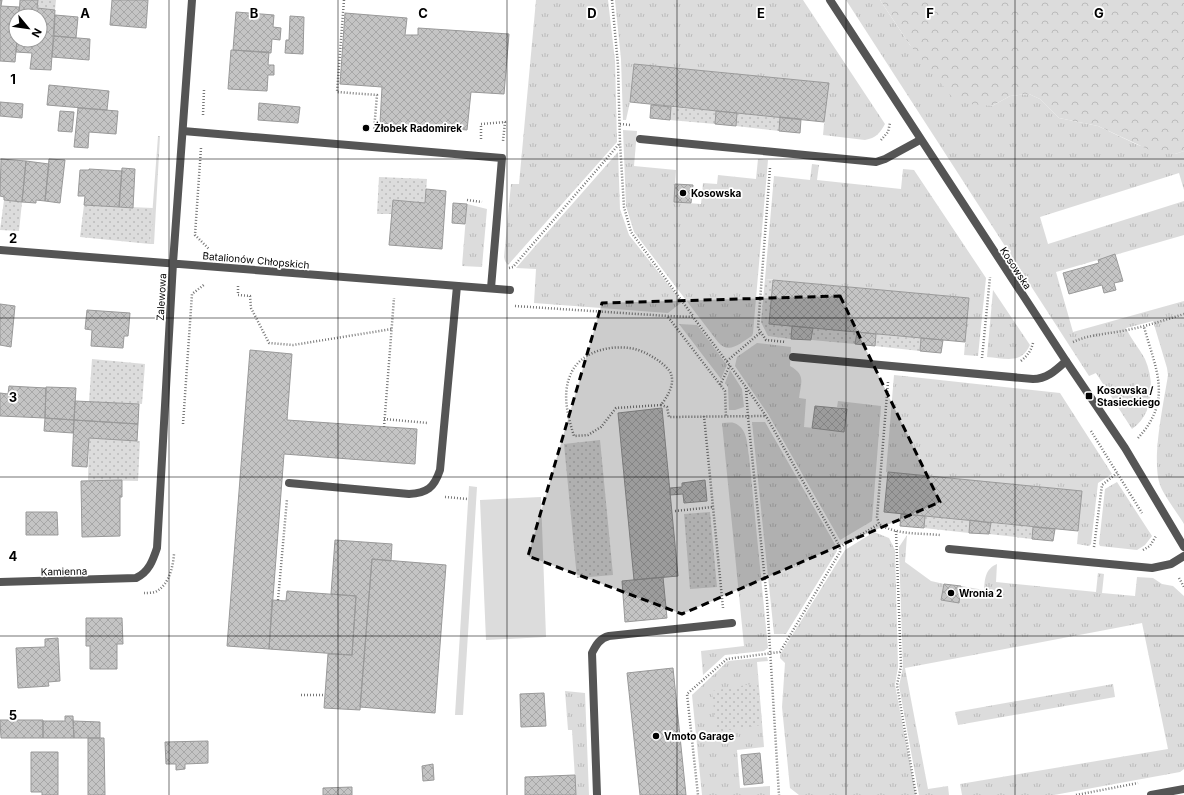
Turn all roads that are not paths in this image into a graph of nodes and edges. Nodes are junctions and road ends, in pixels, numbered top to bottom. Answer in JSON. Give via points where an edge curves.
{"nodes":[{"id":1,"x":192,"y":0,"type":"edge"},
{"id":2,"x":830,"y":0,"type":"edge"},
{"id":3,"x":183,"y":131,"type":"junction"},
{"id":4,"x":640,"y":140,"type":"dead end"},
{"id":5,"x":920,"y":140,"type":"junction"},
{"id":6,"x":0,"y":250,"type":"edge"},
{"id":7,"x":173,"y":263,"type":"junction"},
{"id":8,"x":457,"y":286,"type":"junction"},
{"id":9,"x":491,"y":288,"type":"junction"},
{"id":10,"x":510,"y":290,"type":"dead end"},
{"id":11,"x":792,"y":357,"type":"dead end"},
{"id":12,"x":1066,"y":362,"type":"junction"},
{"id":13,"x":289,"y":483,"type":"road end"},
{"id":14,"x":1184,"y":547,"type":"edge"},
{"id":15,"x":949,"y":549,"type":"dead end"},
{"id":16,"x":1184,"y":556,"type":"edge"},
{"id":17,"x":128,"y":579,"type":"joint"},
{"id":18,"x":0,"y":582,"type":"edge"},
{"id":19,"x":728,"y":624,"type":"road end"},
{"id":20,"x":1184,"y":789,"type":"edge"},
{"id":21,"x":597,"y":795,"type":"edge"},
{"id":22,"x":1151,"y":795,"type":"edge"}],
"edges":[{"from":1,"to":3,"type":"street","name":"Zalewowa"},
{"from":2,"to":5,"type":"street","name":"Kosowska"},
{"from":3,"to":7,"type":"street","name":"Zalewowa"},
{"from":3,"to":9,"type":"street","via":[[502,158]]},
{"from":4,"to":5,"type":"street","via":[[876,162]]},
{"from":5,"to":12,"type":"street","name":"Kosowska"},
{"from":6,"to":7,"type":"street","name":"Batalionów Chłopskich"},
{"from":7,"to":8,"type":"street","name":"Batalionów Chłopskich"},
{"from":7,"to":17,"type":"street","name":"Zalewowa","via":[[157,548],[153,560],[142,576]]},
{"from":8,"to":9,"type":"street","name":"Batalionów Chłopskich"},
{"from":8,"to":13,"type":"street","via":[[437,480],[425,492],[409,494]]},
{"from":9,"to":10,"type":"street","name":"Batalionów Chłopskich"},
{"from":11,"to":12,"type":"street","via":[[1040,379]]},
{"from":12,"to":14,"type":"street","name":"Kosowska","via":[[1125,448]]},
{"from":15,"to":16,"type":"street","via":[[1152,568],[1171,564]]},
{"from":17,"to":18,"type":"street","name":"Kamienna"},
{"from":19,"to":21,"type":"street","via":[[609,636],[599,641],[592,653]]},
{"from":20,"to":22,"type":"street"}]}
